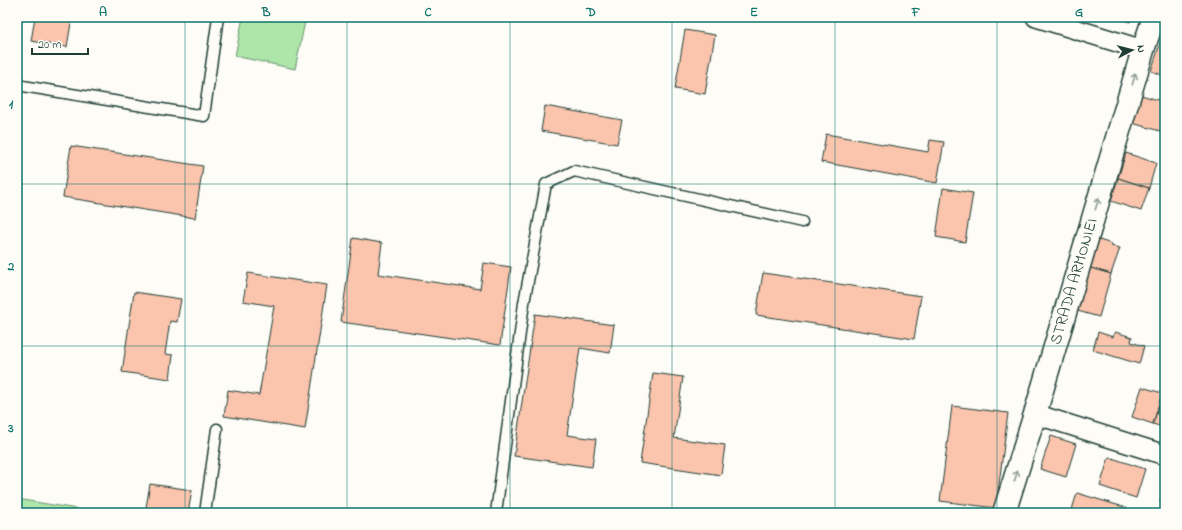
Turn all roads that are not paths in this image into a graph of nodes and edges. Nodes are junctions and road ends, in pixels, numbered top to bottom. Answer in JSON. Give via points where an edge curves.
{"nodes":[{"id":1,"x":218,"y":17,"type":"edge"},
{"id":2,"x":1036,"y":17,"type":"edge"},
{"id":3,"x":1154,"y":17,"type":"edge"},
{"id":4,"x":1143,"y":50,"type":"junction"},
{"id":5,"x":17,"y":85,"type":"edge"},
{"id":6,"x":802,"y":222,"type":"dead end"},
{"id":7,"x":1035,"y":414,"type":"junction"},
{"id":8,"x":216,"y":429,"type":"dead end"},
{"id":9,"x":1165,"y":456,"type":"edge"},
{"id":10,"x":205,"y":513,"type":"edge"},
{"id":11,"x":496,"y":513,"type":"edge"},
{"id":12,"x":1004,"y":513,"type":"edge"}],
"edges":[{"from":1,"to":5,"type":"lane","via":[[204,116]]},
{"from":2,"to":4,"type":"street"},
{"from":3,"to":4,"type":"street","name":"STRADA ARMONIEI"},
{"from":7,"to":4,"type":"street","name":"STRADA ARMONIEI","one_way":true},
{"from":6,"to":11,"type":"lane","via":[[574,171],[546,184],[524,303]]},
{"from":7,"to":9,"type":"street"},
{"from":12,"to":7,"type":"street","name":"STRADA ARMONIEI","one_way":true},
{"from":8,"to":10,"type":"lane"}]}
